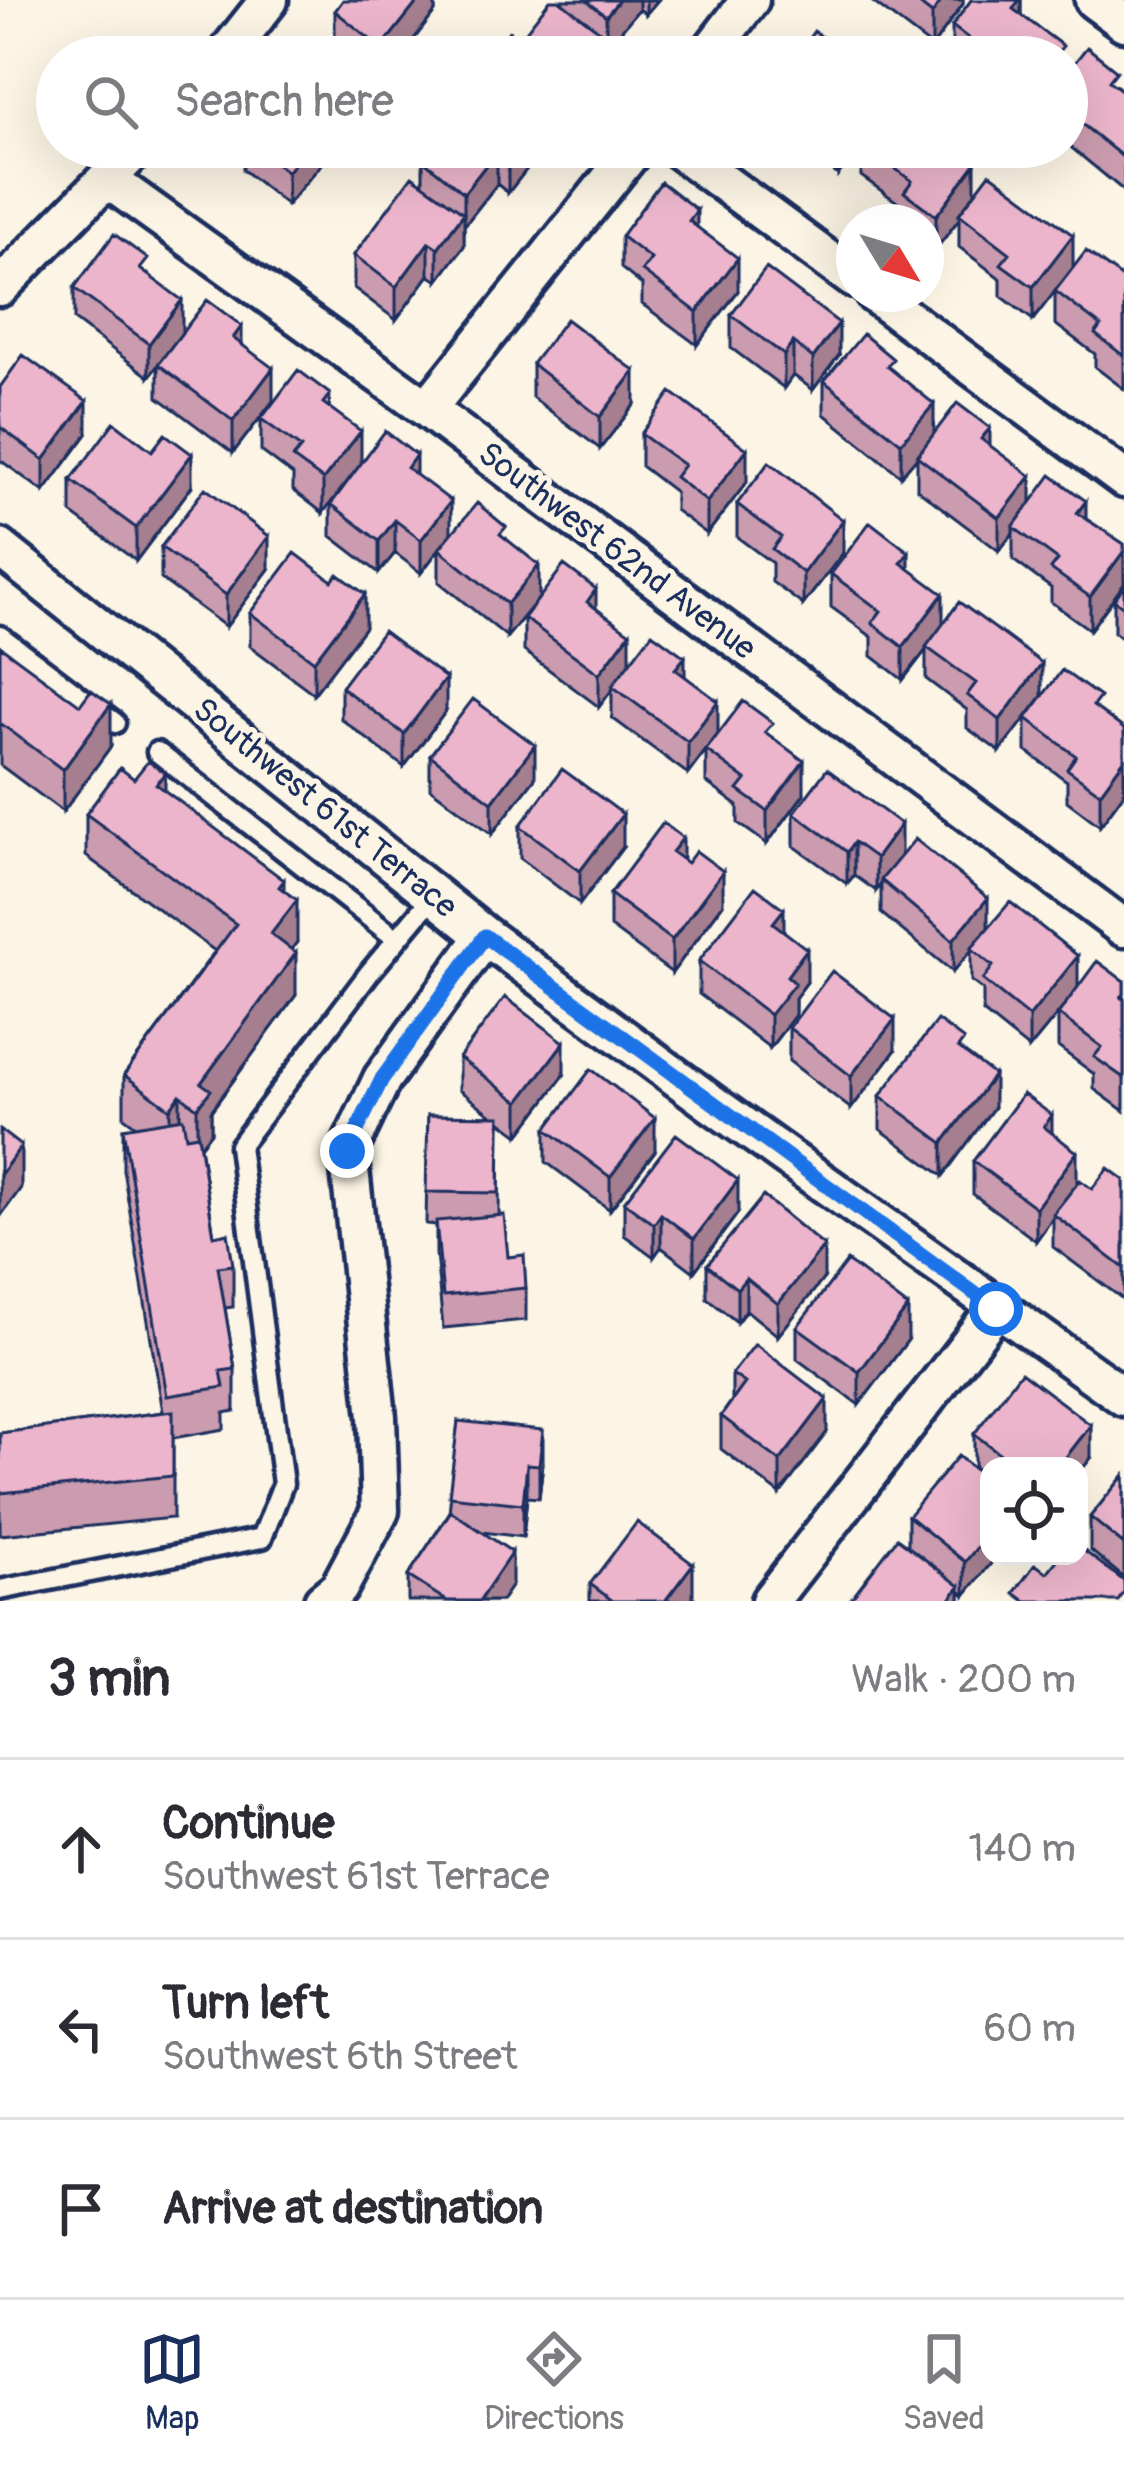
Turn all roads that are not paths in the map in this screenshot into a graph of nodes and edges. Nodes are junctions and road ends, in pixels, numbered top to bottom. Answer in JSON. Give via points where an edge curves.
{"nodes":[{"id":1,"x":269,"y":0,"type":"edge"},
{"id":2,"x":749,"y":0,"type":"edge"},
{"id":3,"x":1094,"y":0,"type":"edge"},
{"id":4,"x":1124,"y":22,"type":"edge"},
{"id":5,"x":241,"y":36,"type":"edge"},
{"id":6,"x":722,"y":36,"type":"edge"},
{"id":7,"x":117,"y":168,"type":"edge"},
{"id":8,"x":619,"y":168,"type":"edge"},
{"id":9,"x":703,"y":168,"type":"edge"},
{"id":10,"x":107,"y":179,"type":"junction"},
{"id":11,"x":836,"y":266,"type":"edge"},
{"id":12,"x":0,"y":287,"type":"edge"},
{"id":13,"x":898,"y":312,"type":"edge"},
{"id":14,"x":427,"y":409,"type":"junction"},
{"id":15,"x":1124,"y":479,"type":"edge"},
{"id":16,"x":0,"y":548,"type":"edge"},
{"id":17,"x":0,"y":636,"type":"edge"},
{"id":18,"x":116,"y":723,"type":"dead end"},
{"id":19,"x":157,"y":752,"type":"dead end"},
{"id":20,"x":434,"y":896,"type":"junction"},
{"id":21,"x":1120,"y":917,"type":"edge"},
{"id":22,"x":485,"y":936,"type":"junction"},
{"id":23,"x":398,"y":939,"type":"junction"},
{"id":24,"x":996,"y":1309,"type":"junction"},
{"id":25,"x":1124,"y":1397,"type":"edge"},
{"id":26,"x":0,"y":1590,"type":"edge"},
{"id":27,"x":323,"y":1601,"type":"edge"},
{"id":28,"x":770,"y":1601,"type":"edge"}],
"edges":[{"from":1,"to":5,"type":"street"},
{"from":2,"to":6,"type":"street"},
{"from":3,"to":4,"type":"street"},
{"from":7,"to":10,"type":"street"},
{"from":8,"to":14,"type":"street"},
{"from":9,"to":11,"type":"street"},
{"from":10,"to":12,"type":"street"},
{"from":10,"to":14,"type":"street","name":"Southwest 62nd Avenue"},
{"from":13,"to":15,"type":"street"},
{"from":14,"to":21,"type":"street","name":"Southwest 62nd Avenue"},
{"from":16,"to":20,"type":"street","name":"Southwest 61st Terrace"},
{"from":17,"to":18,"type":"lane"},
{"from":19,"to":23,"type":"lane"},
{"from":20,"to":22,"type":"street","name":"Southwest 61st Terrace"},
{"from":20,"to":23,"type":"lane"},
{"from":22,"to":24,"type":"street","name":"Southwest 61st Terrace"},
{"from":22,"to":27,"type":"street","via":[[382,1079],[347,1151],[380,1511],[339,1588]]},
{"from":23,"to":26,"type":"lane","via":[[239,1146],[283,1484],[262,1538]]},
{"from":24,"to":25,"type":"street","name":"Southwest 61st Terrace"},
{"from":24,"to":28,"type":"street"}]}
